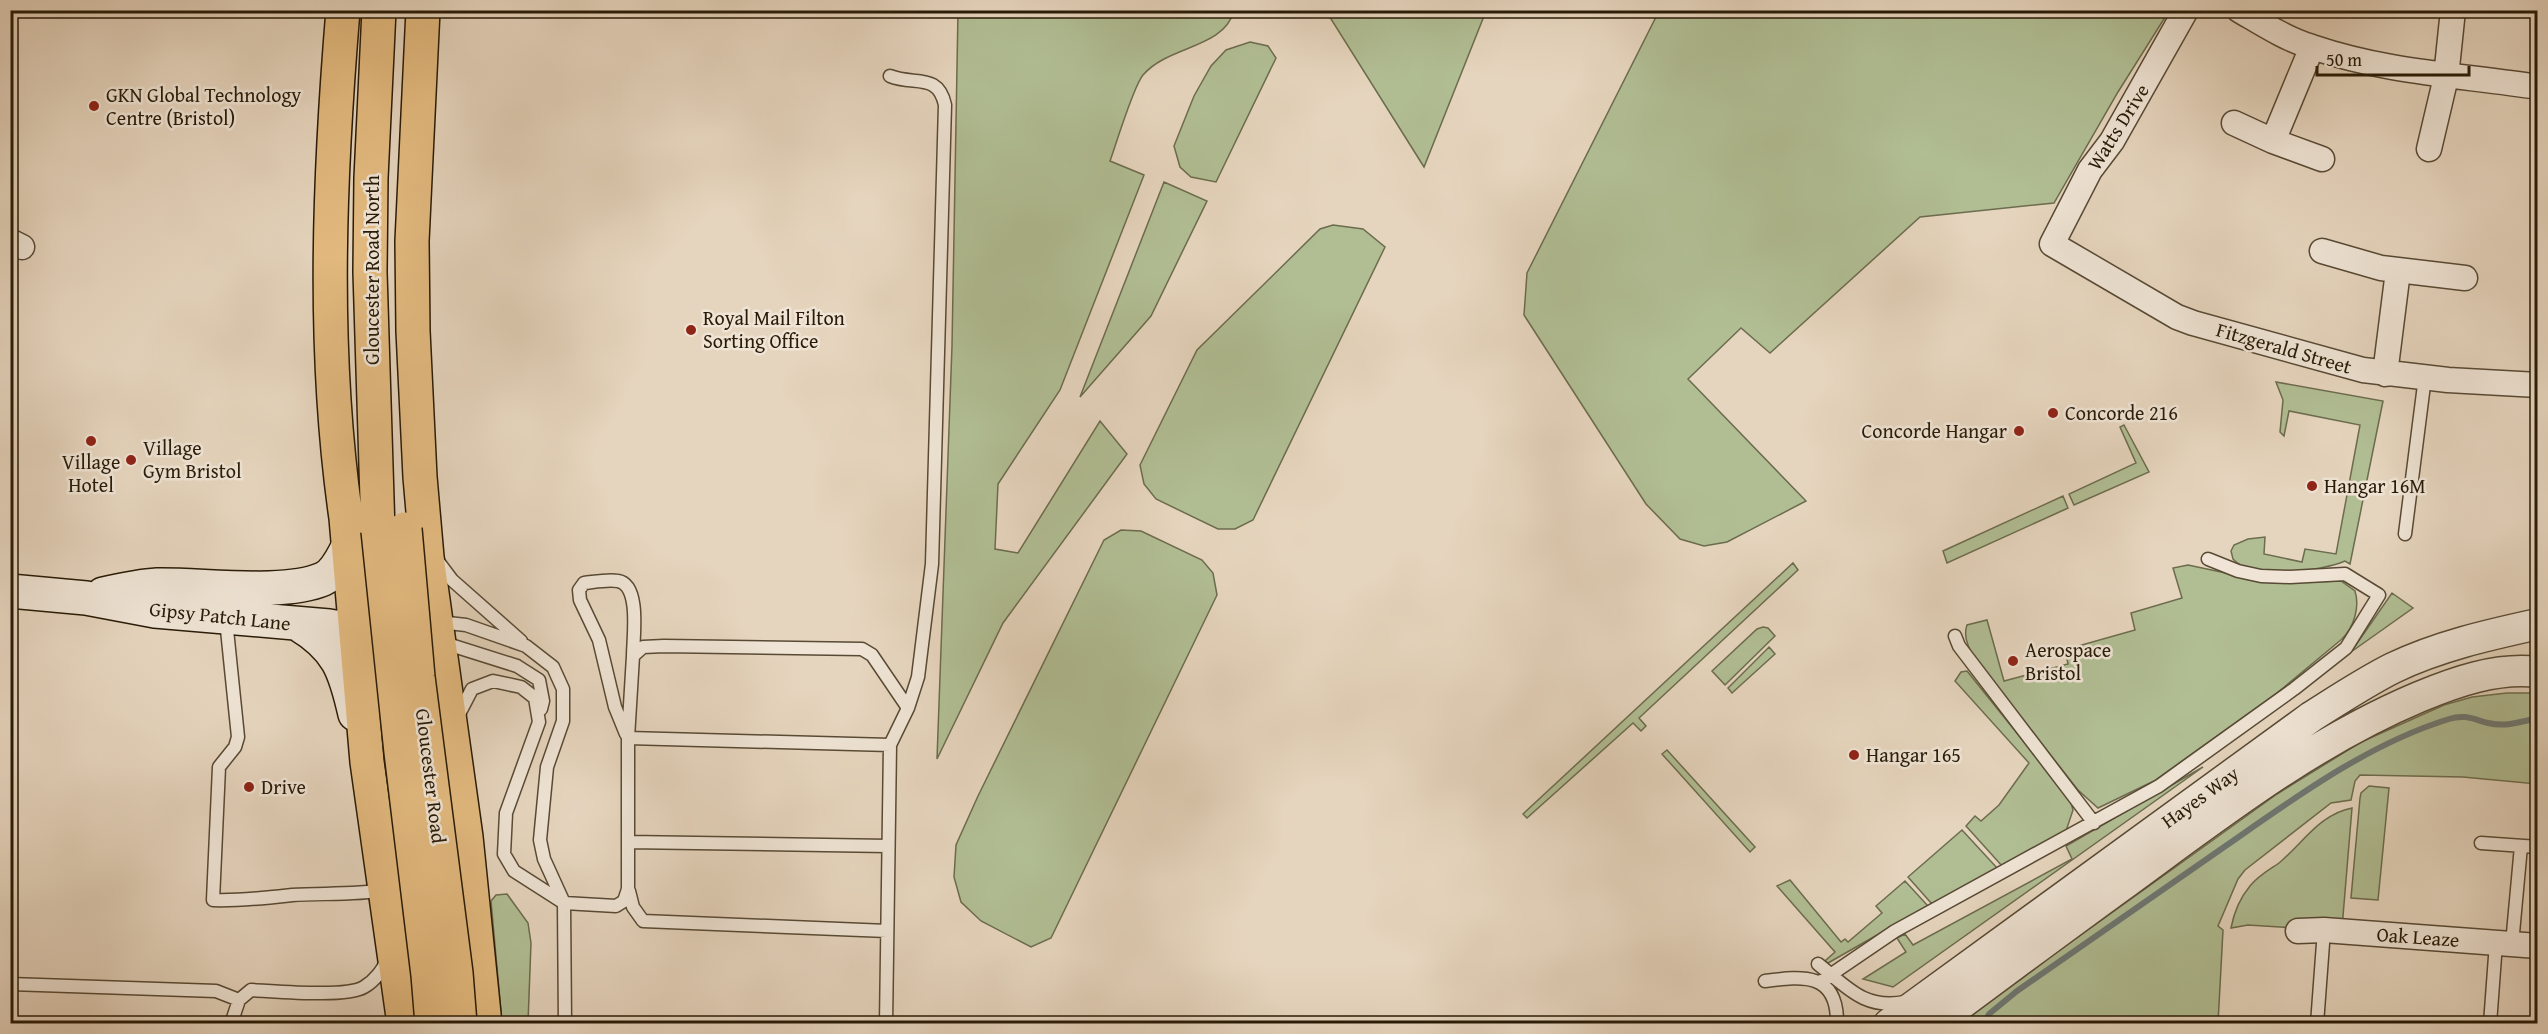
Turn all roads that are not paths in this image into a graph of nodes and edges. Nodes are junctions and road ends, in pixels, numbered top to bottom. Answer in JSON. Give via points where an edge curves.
{"nodes":[{"id":1,"x":343,"y":10,"type":"edge"},
{"id":2,"x":379,"y":10,"type":"edge"},
{"id":3,"x":404,"y":10,"type":"edge"},
{"id":4,"x":423,"y":10,"type":"edge"},
{"id":5,"x":2186,"y":10,"type":"edge"},
{"id":6,"x":2239,"y":10,"type":"edge"},
{"id":7,"x":2453,"y":10,"type":"edge"},
{"id":8,"x":2312,"y":47,"type":"junction"},
{"id":9,"x":890,"y":76,"type":"dead end"},
{"id":10,"x":2446,"y":77,"type":"junction"},
{"id":11,"x":2538,"y":87,"type":"edge"},
{"id":12,"x":2234,"y":123,"type":"dead end"},
{"id":13,"x":2273,"y":141,"type":"junction"},
{"id":14,"x":2429,"y":149,"type":"dead end"},
{"id":15,"x":2322,"y":159,"type":"dead end"},
{"id":16,"x":2052,"y":244,"type":"joint"},
{"id":17,"x":2322,"y":251,"type":"dead end"},
{"id":18,"x":2398,"y":271,"type":"junction"},
{"id":19,"x":2465,"y":278,"type":"dead end"},
{"id":20,"x":2385,"y":374,"type":"junction"},
{"id":21,"x":2425,"y":377,"type":"junction"},
{"id":22,"x":2538,"y":386,"type":"edge"},
{"id":23,"x":408,"y":530,"type":"junction"},
{"id":24,"x":347,"y":532,"type":"junction"},
{"id":25,"x":2405,"y":534,"type":"dead end"},
{"id":26,"x":2208,"y":559,"type":"dead end"},
{"id":27,"x":10,"y":591,"type":"edge"},
{"id":28,"x":86,"y":598,"type":"junction"},
{"id":29,"x":226,"y":619,"type":"junction"},
{"id":30,"x":298,"y":624,"type":"junction"},
{"id":31,"x":2538,"y":624,"type":"edge"},
{"id":32,"x":402,"y":631,"type":"junction"},
{"id":33,"x":1955,"y":636,"type":"dead end"},
{"id":34,"x":526,"y":646,"type":"junction"},
{"id":35,"x":633,"y":656,"type":"junction"},
{"id":36,"x":2538,"y":672,"type":"edge"},
{"id":37,"x":367,"y":706,"type":"junction"},
{"id":38,"x":908,"y":708,"type":"junction"},
{"id":39,"x":539,"y":722,"type":"junction"},
{"id":40,"x":451,"y":733,"type":"junction"},
{"id":41,"x":628,"y":738,"type":"junction"},
{"id":42,"x":890,"y":745,"type":"junction"},
{"id":43,"x":367,"y":762,"type":"junction"},
{"id":44,"x":2094,"y":823,"type":"junction"},
{"id":45,"x":628,"y":842,"type":"junction"},
{"id":46,"x":2481,"y":843,"type":"dead end"},
{"id":47,"x":888,"y":846,"type":"junction"},
{"id":48,"x":2521,"y":846,"type":"junction"},
{"id":49,"x":2538,"y":847,"type":"edge"},
{"id":50,"x":628,"y":889,"type":"junction"},
{"id":51,"x":386,"y":890,"type":"junction"},
{"id":52,"x":564,"y":903,"type":"junction"},
{"id":53,"x":2324,"y":930,"type":"junction"},
{"id":54,"x":887,"y":931,"type":"junction"},
{"id":55,"x":2298,"y":931,"type":"dead end"},
{"id":56,"x":2504,"y":943,"type":"junction"},
{"id":57,"x":2538,"y":946,"type":"edge"},
{"id":58,"x":394,"y":947,"type":"junction"},
{"id":59,"x":1818,"y":964,"type":"dead end"},
{"id":60,"x":1831,"y":974,"type":"junction"},
{"id":61,"x":1765,"y":981,"type":"dead end"},
{"id":62,"x":1820,"y":982,"type":"junction"},
{"id":63,"x":10,"y":984,"type":"edge"},
{"id":64,"x":239,"y":1000,"type":"junction"},
{"id":65,"x":1928,"y":1010,"type":"edge"},
{"id":66,"x":231,"y":1023,"type":"edge"},
{"id":67,"x":404,"y":1023,"type":"edge"},
{"id":68,"x":432,"y":1023,"type":"edge"},
{"id":69,"x":460,"y":1023,"type":"edge"},
{"id":70,"x":485,"y":1023,"type":"edge"},
{"id":71,"x":565,"y":1023,"type":"edge"},
{"id":72,"x":886,"y":1023,"type":"edge"},
{"id":73,"x":1837,"y":1023,"type":"edge"},
{"id":74,"x":1889,"y":1023,"type":"edge"},
{"id":75,"x":2317,"y":1023,"type":"edge"},
{"id":76,"x":2490,"y":1023,"type":"edge"}],
"edges":[{"from":1,"to":24,"type":"main road","via":[[330,245],[333,355]]},
{"from":2,"to":23,"type":"main road","name":"Gloucester Road North","via":[[370,272]]},
{"from":3,"to":23,"type":"main road","name":"Gloucester Road North","via":[[397,178],[398,347]]},
{"from":4,"to":23,"type":"main road","via":[[413,192]]},
{"from":5,"to":16,"type":"street","name":"Watts Drive","via":[[2112,141],[2090,170]]},
{"from":6,"to":8,"type":"street"},
{"from":7,"to":10,"type":"street"},
{"from":8,"to":10,"type":"street","via":[[2385,67]]},
{"from":8,"to":13,"type":"street"},
{"from":9,"to":38,"type":"lane","via":[[934,85],[945,105],[932,564],[918,677]]},
{"from":10,"to":11,"type":"street"},
{"from":10,"to":14,"type":"street"},
{"from":12,"to":13,"type":"street"},
{"from":13,"to":15,"type":"street"},
{"from":16,"to":20,"type":"street","name":"Fitzgerald Street","via":[[2193,323]]},
{"from":17,"to":18,"type":"street"},
{"from":18,"to":19,"type":"street"},
{"from":18,"to":20,"type":"street"},
{"from":20,"to":21,"type":"street","name":"Fitzgerald Street"},
{"from":21,"to":22,"type":"street","name":"Fitzgerald Street"},
{"from":21,"to":25,"type":"lane"},
{"from":23,"to":24,"type":"main road","via":[[417,536],[412,546],[391,553],[373,550]]},
{"from":23,"to":32,"type":"main road"},
{"from":23,"to":34,"type":"lane","via":[[452,580]]},
{"from":23,"to":68,"type":"main road","name":"Gloucester Road","bridge":true,"via":[[401,752]]},
{"from":23,"to":69,"type":"main road","name":"Gloucester Road","bridge":true,"via":[[418,677]]},
{"from":24,"to":28,"type":"main road","via":[[338,566],[324,578],[290,587],[157,585]]},
{"from":24,"to":32,"type":"main road"},
{"from":26,"to":44,"type":"lane","via":[[2261,576],[2345,574],[2379,595],[2346,648],[2159,786]]},
{"from":27,"to":28,"type":"main road","name":"Gipsy Patch Lane"},
{"from":28,"to":29,"type":"main road","name":"Gipsy Patch Lane","via":[[155,612]]},
{"from":28,"to":32,"type":"main road","name":"Gipsy Patch Lane","via":[[168,596],[328,603]]},
{"from":29,"to":30,"type":"main road","name":"Gipsy Patch Lane"},
{"from":29,"to":51,"type":"lane","via":[[238,737],[219,767],[213,900],[248,901]]},
{"from":30,"to":32,"type":"main road","name":"Gipsy Patch Lane"},
{"from":30,"to":43,"type":"main road","via":[[319,636],[347,680]]},
{"from":31,"to":65,"type":"street","name":"Hayes Way","via":[[2447,647],[2394,668],[2311,717]]},
{"from":32,"to":34,"type":"lane","via":[[466,625]]},
{"from":32,"to":37,"type":"main road"},
{"from":32,"to":37,"type":"main road","via":[[435,659],[425,651],[391,651],[378,671]]},
{"from":32,"to":39,"type":"lane","via":[[517,666],[539,680],[543,701]]},
{"from":32,"to":40,"type":"main road"},
{"from":33,"to":44,"type":"lane"},
{"from":34,"to":52,"type":"lane","via":[[553,667],[563,689],[563,721],[547,766],[540,840],[544,859]]},
{"from":35,"to":38,"type":"lane","via":[[643,647],[664,646],[862,649],[872,655]]},
{"from":35,"to":41,"type":"lane"},
{"from":35,"to":41,"type":"lane","via":[[634,600],[629,587],[619,581],[584,583],[579,590],[580,600],[599,640],[615,707]]},
{"from":36,"to":65,"type":"street","name":"Hayes Way","via":[[2496,673],[2447,686],[2346,732],[2298,759]]},
{"from":37,"to":43,"type":"main road"},
{"from":38,"to":42,"type":"lane"},
{"from":39,"to":40,"type":"lane","via":[[535,698],[521,687],[493,681],[472,689]]},
{"from":39,"to":52,"type":"lane","via":[[506,813],[504,854],[514,871]]},
{"from":40,"to":70,"type":"main road"},
{"from":41,"to":42,"type":"lane"},
{"from":41,"to":45,"type":"lane"},
{"from":42,"to":47,"type":"lane"},
{"from":43,"to":51,"type":"main road"},
{"from":44,"to":60,"type":"lane","via":[[1895,931]]},
{"from":45,"to":47,"type":"lane"},
{"from":45,"to":50,"type":"lane"},
{"from":46,"to":48,"type":"lane"},
{"from":47,"to":54,"type":"lane"},
{"from":48,"to":49,"type":"lane"},
{"from":48,"to":56,"type":"lane"},
{"from":50,"to":52,"type":"lane","via":[[624,901],[616,906]]},
{"from":50,"to":54,"type":"lane","via":[[633,907],[644,921]]},
{"from":51,"to":58,"type":"main road"},
{"from":52,"to":71,"type":"lane"},
{"from":53,"to":55,"type":"street","name":"Oak Leaze"},
{"from":53,"to":56,"type":"street","name":"Oak Leaze"},
{"from":53,"to":75,"type":"lane"},
{"from":54,"to":72,"type":"lane"},
{"from":56,"to":57,"type":"street","name":"Oak Leaze"},
{"from":56,"to":76,"type":"lane"},
{"from":58,"to":64,"type":"lane","via":[[379,975],[363,988],[346,993],[251,990]]},
{"from":58,"to":67,"type":"main road"},
{"from":59,"to":60,"type":"lane"},
{"from":60,"to":62,"type":"lane"},
{"from":60,"to":65,"type":"lane","via":[[1867,1001]]},
{"from":61,"to":62,"type":"lane","via":[[1793,978]]},
{"from":62,"to":73,"type":"lane","via":[[1833,1000]]},
{"from":63,"to":64,"type":"lane","via":[[216,991]]},
{"from":64,"to":66,"type":"lane"},
{"from":65,"to":74,"type":"street","name":"Hayes Way"}]}
